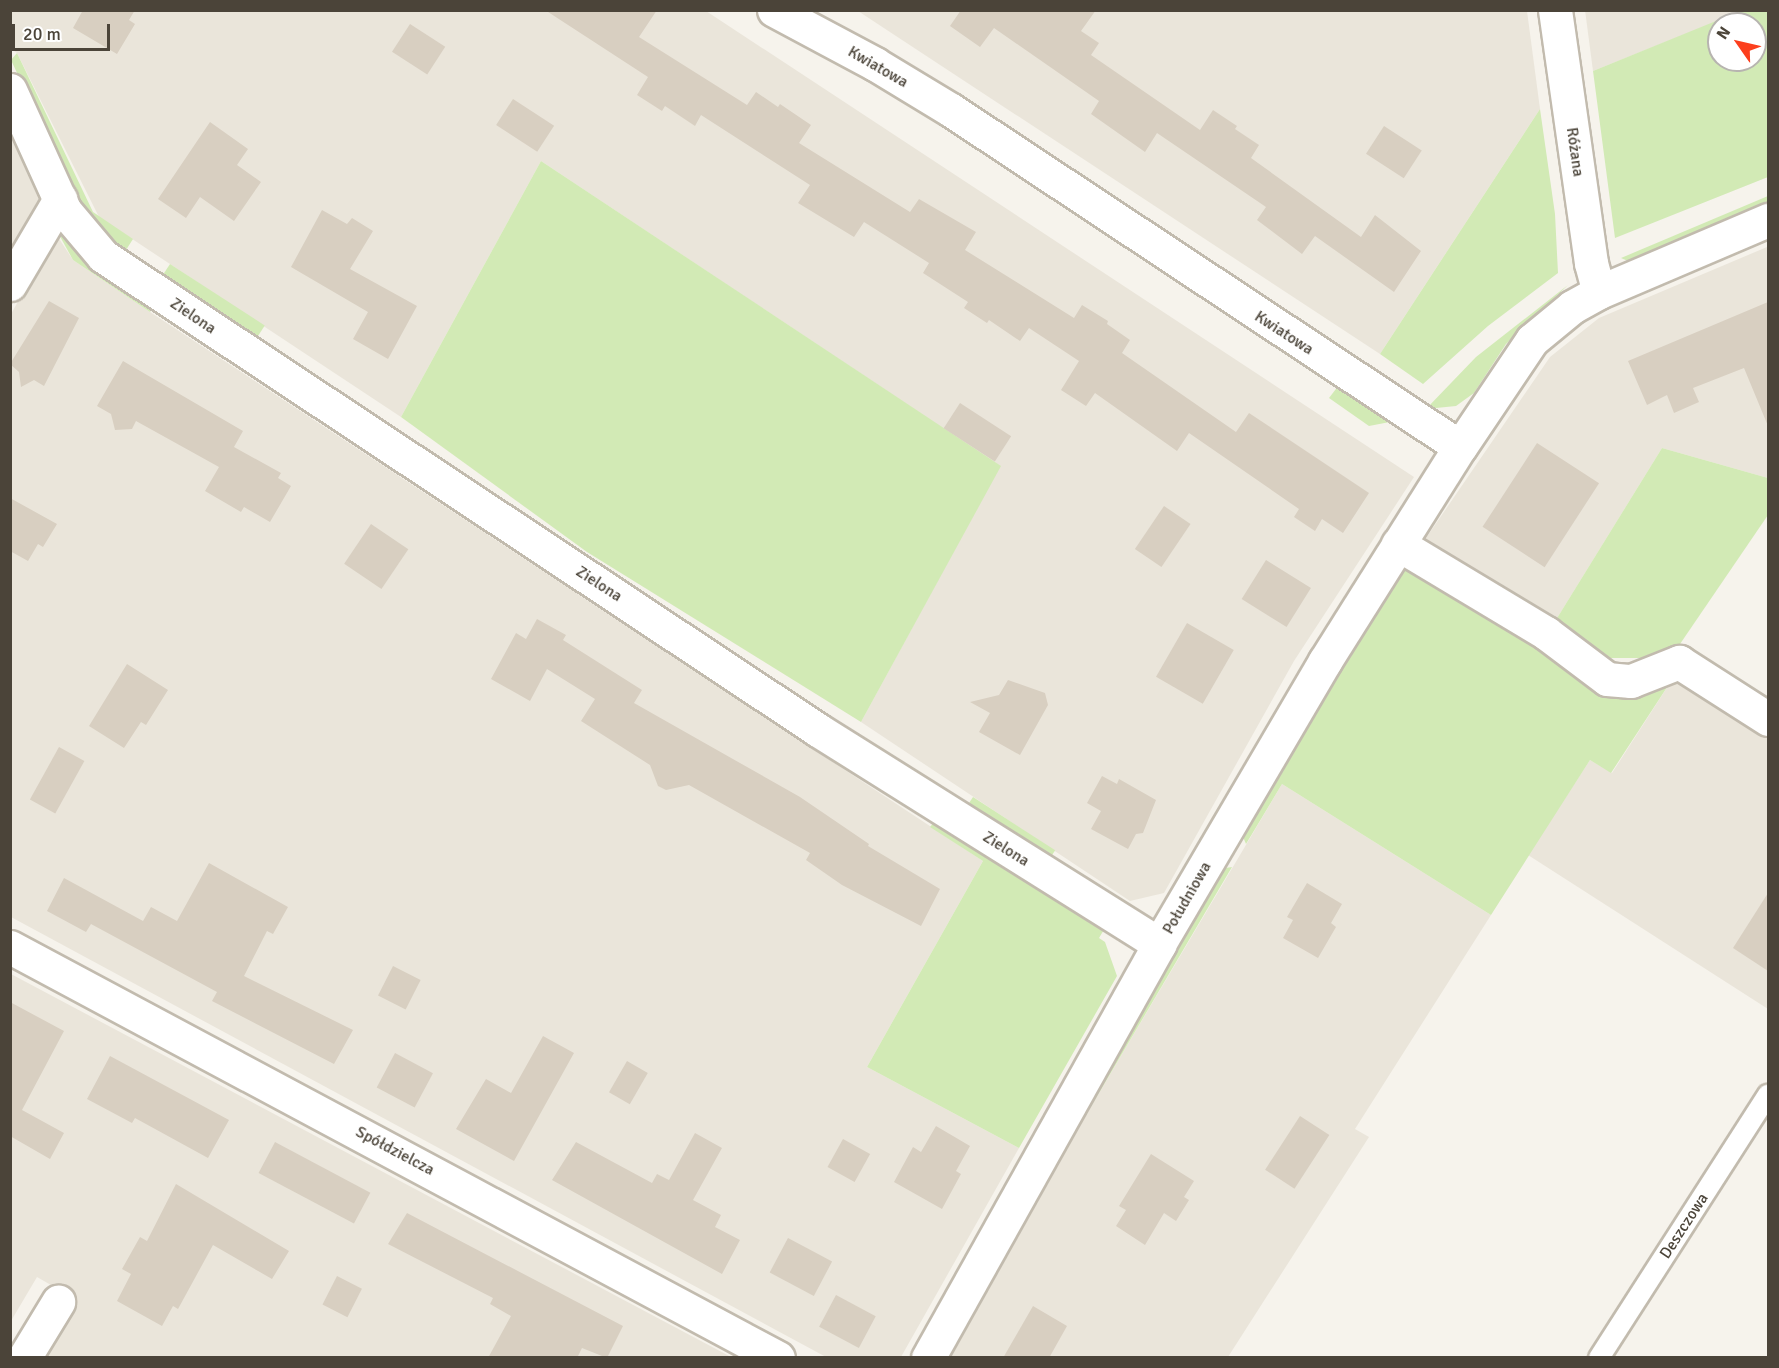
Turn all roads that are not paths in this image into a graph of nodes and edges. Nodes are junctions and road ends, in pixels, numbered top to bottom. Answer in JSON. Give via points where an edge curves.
{"nodes":[{"id":1,"x":774,"y":10,"type":"edge"},
{"id":2,"x":1555,"y":10,"type":"edge"},
{"id":3,"x":10,"y":90,"type":"edge"},
{"id":4,"x":60,"y":199,"type":"junction"},
{"id":5,"x":1768,"y":220,"type":"edge"},
{"id":6,"x":10,"y":284,"type":"edge"},
{"id":7,"x":1599,"y":292,"type":"junction"},
{"id":8,"x":1460,"y":447,"type":"junction"},
{"id":9,"x":1398,"y":544,"type":"junction"},
{"id":10,"x":1768,"y":719,"type":"edge"},
{"id":11,"x":1160,"y":944,"type":"junction"},
{"id":12,"x":10,"y":947,"type":"edge"},
{"id":13,"x":1768,"y":1095,"type":"edge"},
{"id":14,"x":58,"y":1302,"type":"dead end"},
{"id":15,"x":24,"y":1358,"type":"edge"},
{"id":16,"x":778,"y":1358,"type":"edge"},
{"id":17,"x":928,"y":1358,"type":"edge"},
{"id":18,"x":1599,"y":1358,"type":"edge"}],
"edges":[{"from":1,"to":8,"type":"street","name":"Kwiatowa","via":[[951,110]]},
{"from":2,"to":7,"type":"street","name":"Różana","via":[[1591,264]]},
{"from":3,"to":4,"type":"street","name":"Zielona"},
{"from":4,"to":6,"type":"street"},
{"from":4,"to":11,"type":"street","name":"Zielona","via":[[64,211],[103,256],[818,730]]},
{"from":5,"to":7,"type":"street"},
{"from":7,"to":8,"type":"street","via":[[1572,307],[1532,340]]},
{"from":8,"to":9,"type":"street","name":"Południowa"},
{"from":9,"to":10,"type":"street","via":[[1545,633],[1607,679],[1631,681],[1678,662]]},
{"from":9,"to":11,"type":"street","name":"Południowa"},
{"from":11,"to":17,"type":"street","name":"Południowa"},
{"from":12,"to":16,"type":"street","name":"Spółdzielcza"},
{"from":13,"to":18,"type":"lane","name":"Deszczowa"},
{"from":14,"to":15,"type":"street"}]}
